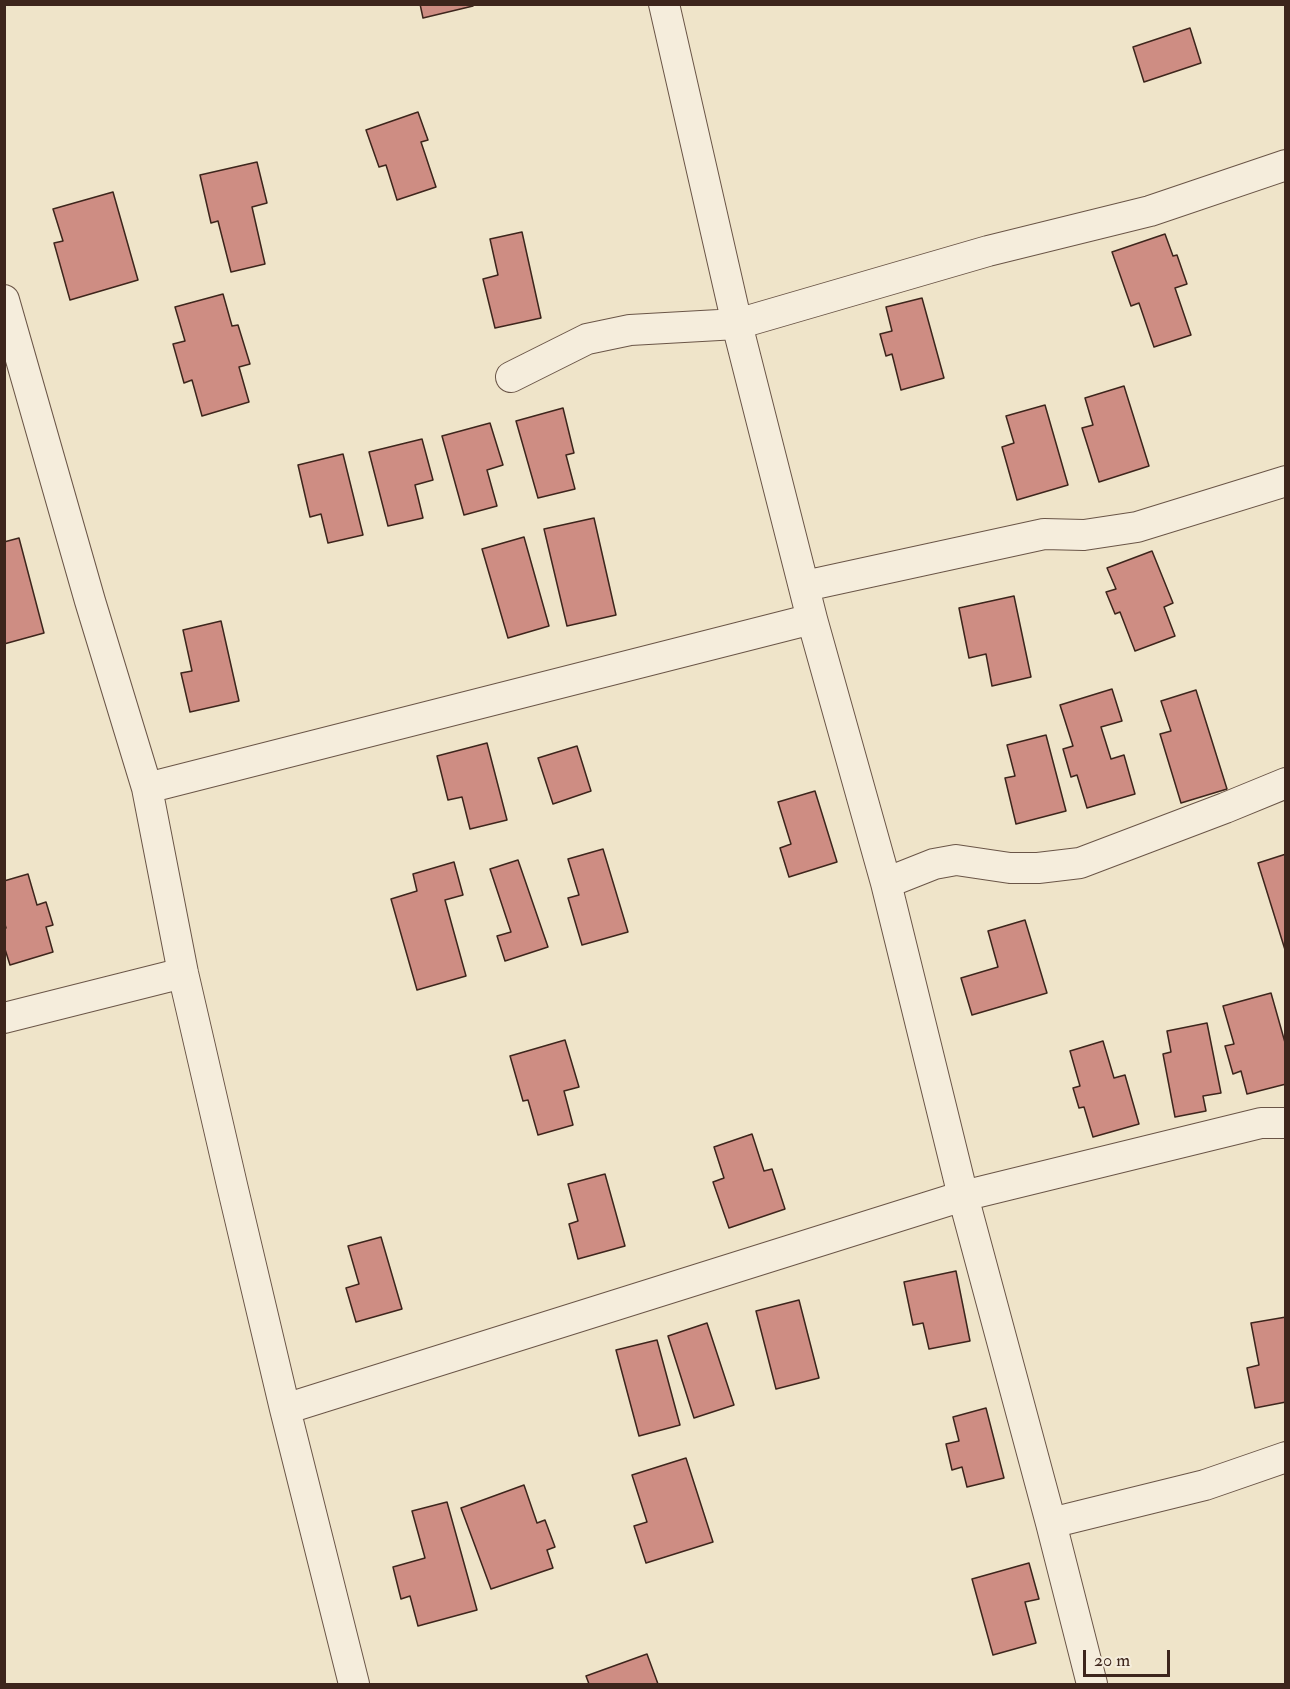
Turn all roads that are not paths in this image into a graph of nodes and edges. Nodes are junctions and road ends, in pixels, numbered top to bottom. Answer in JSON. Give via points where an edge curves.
{"nodes":[{"id":1,"x":665,"y":5,"type":"edge"},
{"id":2,"x":1286,"y":165,"type":"edge"},
{"id":3,"x":4,"y":300,"type":"edge"},
{"id":4,"x":737,"y":324,"type":"junction"},
{"id":5,"x":14,"y":376,"type":"edge"},
{"id":6,"x":511,"y":377,"type":"dead end"},
{"id":7,"x":1286,"y":481,"type":"edge"},
{"id":8,"x":805,"y":586,"type":"junction"},
{"id":9,"x":812,"y":619,"type":"junction"},
{"id":10,"x":1286,"y":783,"type":"edge"},
{"id":11,"x":147,"y":788,"type":"junction"},
{"id":12,"x":886,"y":883,"type":"junction"},
{"id":13,"x":183,"y":973,"type":"junction"},
{"id":14,"x":4,"y":1018,"type":"edge"},
{"id":15,"x":1286,"y":1123,"type":"edge"},
{"id":16,"x":963,"y":1196,"type":"junction"},
{"id":17,"x":285,"y":1408,"type":"junction"},
{"id":18,"x":1286,"y":1457,"type":"edge"},
{"id":19,"x":1051,"y":1523,"type":"junction"},
{"id":20,"x":354,"y":1684,"type":"edge"},
{"id":21,"x":1092,"y":1684,"type":"edge"}],
"edges":[{"from":1,"to":4,"type":"street"},
{"from":2,"to":4,"type":"street","via":[[1150,211],[987,251]]},
{"from":3,"to":5,"type":"street"},
{"from":4,"to":6,"type":"street","via":[[630,330],[588,339]]},
{"from":4,"to":8,"type":"street"},
{"from":5,"to":11,"type":"street","via":[[90,601]]},
{"from":7,"to":8,"type":"street","via":[[1137,527],[1084,535],[1044,534]]},
{"from":8,"to":9,"type":"street"},
{"from":9,"to":11,"type":"street"},
{"from":9,"to":12,"type":"street"},
{"from":10,"to":12,"type":"street","via":[[1080,863],[1010,868],[956,860],[934,864]]},
{"from":11,"to":13,"type":"street"},
{"from":12,"to":16,"type":"street"},
{"from":13,"to":14,"type":"street"},
{"from":13,"to":17,"type":"street"},
{"from":15,"to":16,"type":"street","via":[[1261,1123]]},
{"from":16,"to":17,"type":"street"},
{"from":16,"to":19,"type":"street"},
{"from":17,"to":20,"type":"street"},
{"from":18,"to":19,"type":"street","via":[[1205,1485]]},
{"from":19,"to":21,"type":"street"}]}
